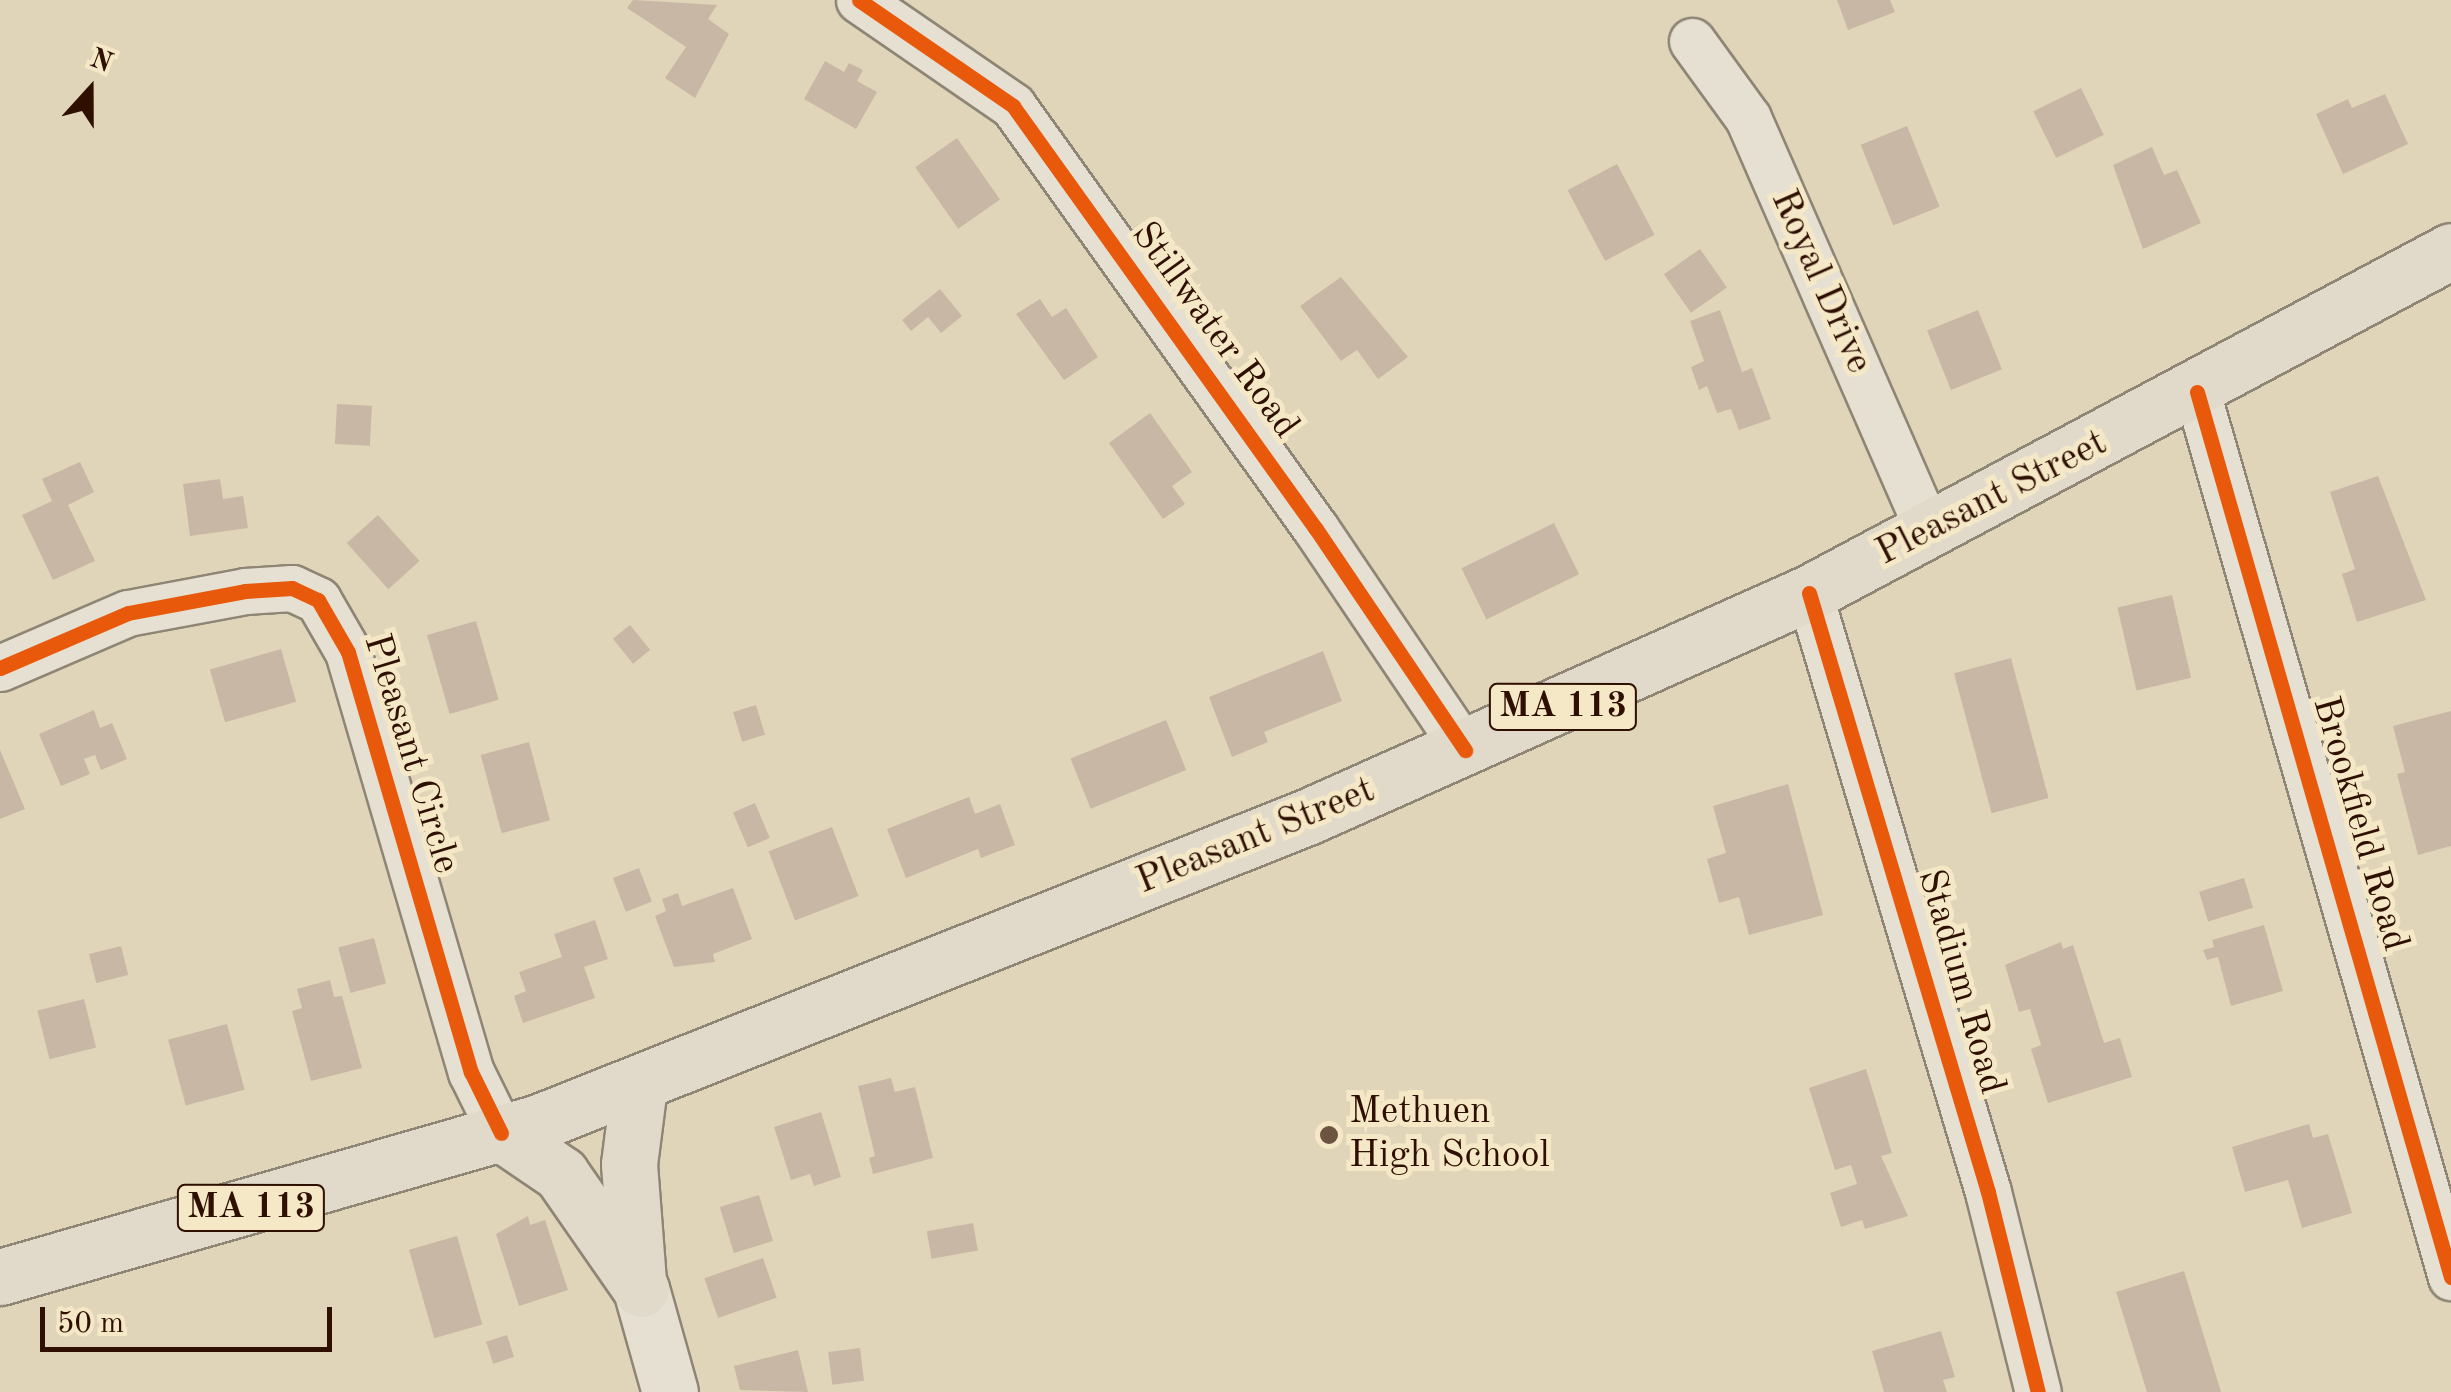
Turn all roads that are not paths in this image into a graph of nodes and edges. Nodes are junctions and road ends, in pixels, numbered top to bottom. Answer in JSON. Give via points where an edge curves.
{"nodes":[{"id":1,"x":859,"y":0,"type":"edge"},
{"id":2,"x":1692,"y":41,"type":"dead end"},
{"id":3,"x":2451,"y":251,"type":"edge"},
{"id":4,"x":2198,"y":392,"type":"junction"},
{"id":5,"x":1929,"y":532,"type":"junction"},
{"id":6,"x":1809,"y":593,"type":"junction"},
{"id":7,"x":0,"y":668,"type":"edge"},
{"id":8,"x":1464,"y":750,"type":"junction"},
{"id":9,"x":639,"y":1086,"type":"junction"},
{"id":10,"x":501,"y":1133,"type":"junction"},
{"id":11,"x":0,"y":1277,"type":"edge"},
{"id":12,"x":2451,"y":1277,"type":"edge"},
{"id":13,"x":640,"y":1288,"type":"junction"},
{"id":14,"x":670,"y":1392,"type":"edge"},
{"id":15,"x":2038,"y":1392,"type":"edge"}],
"edges":[{"from":1,"to":8,"type":"street","name":"Stillwater Road","via":[[1013,106],[1316,529]]},
{"from":2,"to":5,"type":"street","name":"Royal Drive","via":[[1748,118]]},
{"from":3,"to":4,"type":"main road","name":"Pleasant Street","number":"MA 113"},
{"from":4,"to":5,"type":"main road","name":"Pleasant Street","number":"MA 113"},
{"from":4,"to":12,"type":"street","name":"Brookfield Road"},
{"from":5,"to":6,"type":"main road","name":"Pleasant Street","number":"MA 113"},
{"from":6,"to":8,"type":"main road","name":"Pleasant Street","number":"MA 113"},
{"from":6,"to":15,"type":"street","name":"Stadium Road","via":[[1988,1192]]},
{"from":7,"to":10,"type":"street","name":"Pleasant Circle","via":[[128,613],[245,591],[292,588],[318,600],[348,652],[471,1072]]},
{"from":8,"to":9,"type":"main road","name":"Pleasant Street","number":"MA 113"},
{"from":9,"to":10,"type":"main road","name":"Pleasant Street","number":"MA 113"},
{"from":9,"to":13,"type":"main road","via":[[630,1164]]},
{"from":10,"to":11,"type":"main road","name":"Pleasant Street","number":"MA 113"},
{"from":10,"to":13,"type":"main road","via":[[561,1174]]},
{"from":13,"to":14,"type":"street"}]}
